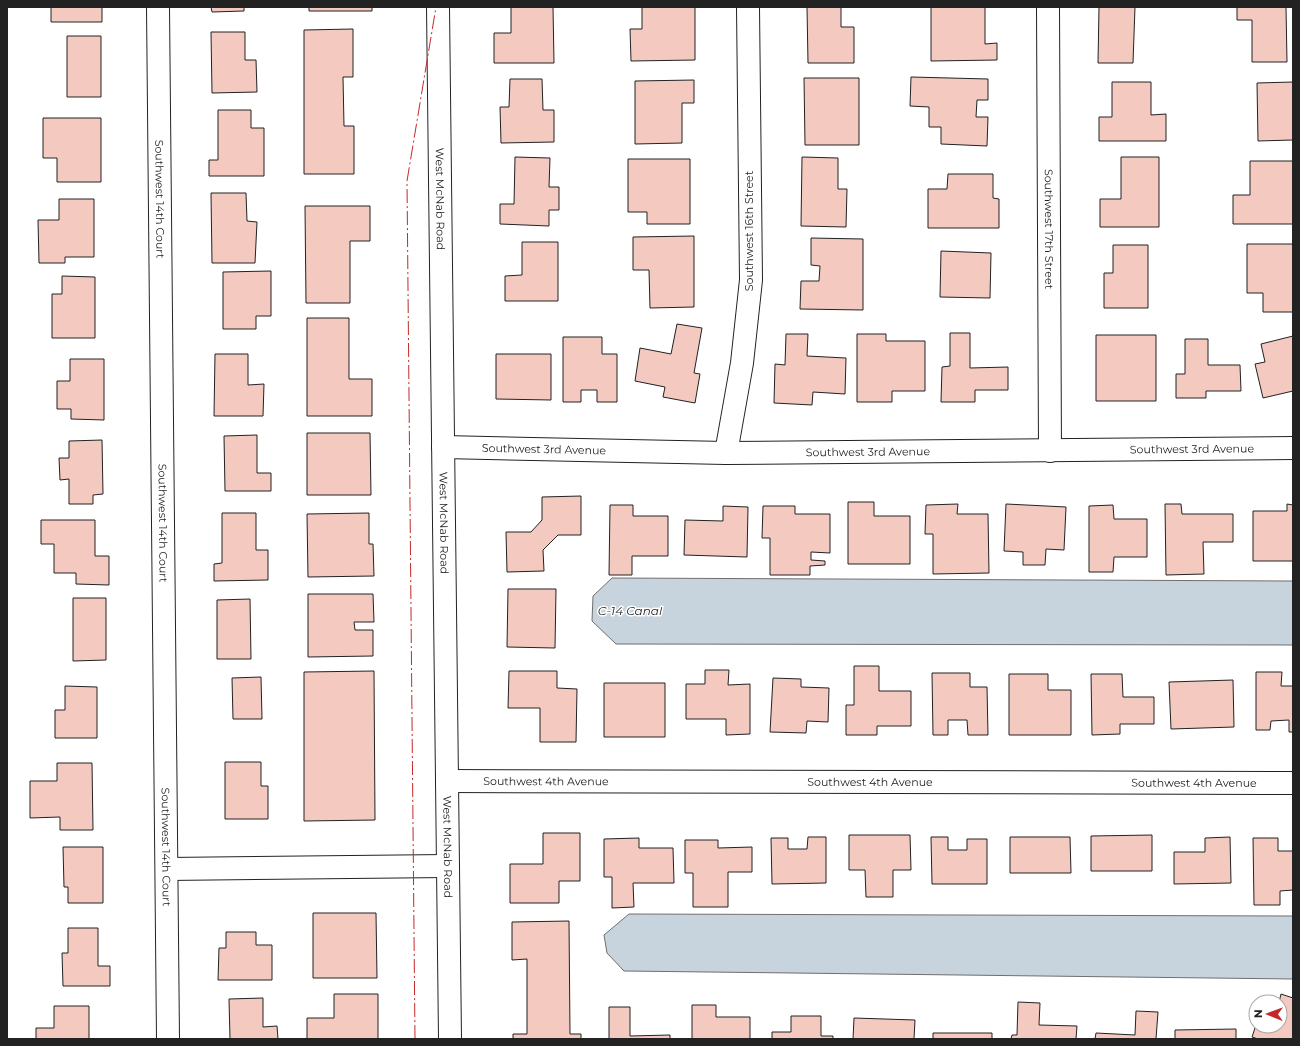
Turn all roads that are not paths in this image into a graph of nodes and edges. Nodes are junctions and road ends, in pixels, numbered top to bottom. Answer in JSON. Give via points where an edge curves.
{"nodes":[{"id":1,"x":158,"y":7,"type":"edge"},
{"id":2,"x":438,"y":7,"type":"edge"},
{"id":3,"x":748,"y":7,"type":"edge"},
{"id":4,"x":1048,"y":7,"type":"edge"},
{"id":5,"x":443,"y":447,"type":"junction"},
{"id":6,"x":1293,"y":448,"type":"edge"},
{"id":7,"x":1050,"y":451,"type":"junction"},
{"id":8,"x":726,"y":453,"type":"junction"},
{"id":9,"x":446,"y":781,"type":"junction"},
{"id":10,"x":1293,"y":784,"type":"edge"},
{"id":11,"x":447,"y":866,"type":"junction"},
{"id":12,"x":167,"y":869,"type":"junction"},
{"id":13,"x":168,"y":1039,"type":"edge"},
{"id":14,"x":450,"y":1039,"type":"edge"}],
"edges":[{"from":1,"to":12,"type":"street","name":"Southwest 14th Court"},
{"from":2,"to":5,"type":"street","name":"West McNab Road"},
{"from":3,"to":8,"type":"street","name":"Southwest 16th Street","via":[[751,280],[742,363]]},
{"from":4,"to":7,"type":"street","name":"Southwest 17th Street"},
{"from":5,"to":8,"type":"street","name":"Southwest 3rd Avenue"},
{"from":5,"to":9,"type":"street","name":"West McNab Road"},
{"from":6,"to":7,"type":"street","name":"Southwest 3rd Avenue"},
{"from":7,"to":8,"type":"street","name":"Southwest 3rd Avenue"},
{"from":9,"to":10,"type":"street","name":"Southwest 4th Avenue"},
{"from":9,"to":11,"type":"street","name":"West McNab Road"},
{"from":11,"to":12,"type":"street"},
{"from":11,"to":14,"type":"street","name":"West McNab Road"},
{"from":12,"to":13,"type":"street","name":"Southwest 14th Court"}]}
